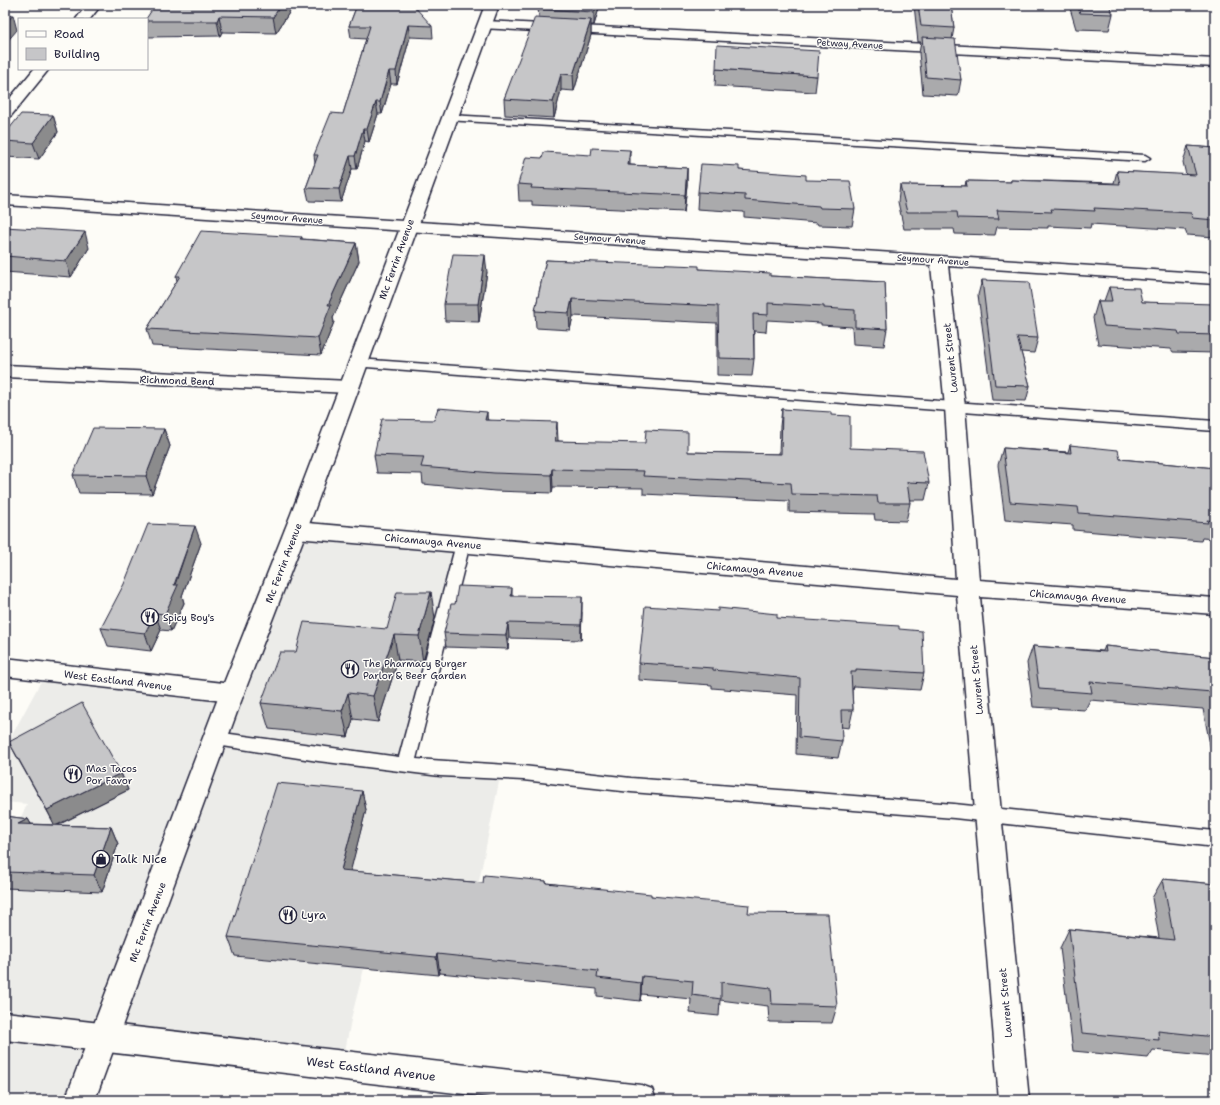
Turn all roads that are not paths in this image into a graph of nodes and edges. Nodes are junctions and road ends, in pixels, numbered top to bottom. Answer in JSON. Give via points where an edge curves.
{"nodes":[{"id":1,"x":94,"y":5,"type":"edge"},
{"id":2,"x":492,"y":5,"type":"edge"},
{"id":3,"x":84,"y":18,"type":"edge"},
{"id":4,"x":485,"y":25,"type":"junction"},
{"id":5,"x":1215,"y":63,"type":"edge"},
{"id":6,"x":41,"y":70,"type":"edge"},
{"id":7,"x":5,"y":114,"type":"edge"},
{"id":8,"x":450,"y":118,"type":"junction"},
{"id":9,"x":1145,"y":158,"type":"dead end"},
{"id":10,"x":5,"y":200,"type":"edge"},
{"id":11,"x":409,"y":225,"type":"junction"},
{"id":12,"x":940,"y":261,"type":"junction"},
{"id":13,"x":1215,"y":279,"type":"edge"},
{"id":14,"x":358,"y":363,"type":"junction"},
{"id":15,"x":5,"y":371,"type":"edge"},
{"id":16,"x":349,"y":387,"type":"junction"},
{"id":17,"x":955,"y":408,"type":"junction"},
{"id":18,"x":1215,"y":426,"type":"edge"},
{"id":19,"x":296,"y":530,"type":"junction"},
{"id":20,"x":463,"y":544,"type":"junction"},
{"id":21,"x":968,"y":588,"type":"junction"},
{"id":22,"x":1215,"y":606,"type":"edge"},
{"id":23,"x":5,"y":668,"type":"edge"},
{"id":24,"x":232,"y":693,"type":"junction"},
{"id":25,"x":216,"y":739,"type":"junction"},
{"id":26,"x":406,"y":764,"type":"junction"},
{"id":27,"x":988,"y":815,"type":"junction"},
{"id":28,"x":1215,"y":839,"type":"edge"},
{"id":29,"x":5,"y":1026,"type":"edge"},
{"id":30,"x":102,"y":1038,"type":"junction"},
{"id":31,"x":80,"y":1100,"type":"edge"},
{"id":32,"x":641,"y":1100,"type":"edge"},
{"id":33,"x":1014,"y":1100,"type":"edge"}],
"edges":[{"from":1,"to":3,"type":"street"},
{"from":2,"to":4,"type":"street","name":"Mc Ferrin Avenue"},
{"from":4,"to":5,"type":"street","name":"Petway Avenue"},
{"from":4,"to":8,"type":"street","name":"Mc Ferrin Avenue"},
{"from":6,"to":7,"type":"street"},
{"from":8,"to":9,"type":"lane"},
{"from":8,"to":11,"type":"street","name":"Mc Ferrin Avenue"},
{"from":10,"to":11,"type":"street","name":"Seymour Avenue"},
{"from":11,"to":12,"type":"street","name":"Seymour Avenue"},
{"from":11,"to":14,"type":"street","name":"Mc Ferrin Avenue"},
{"from":12,"to":13,"type":"street","name":"Seymour Avenue"},
{"from":12,"to":17,"type":"street","name":"Laurent Street"},
{"from":14,"to":16,"type":"street","name":"Mc Ferrin Avenue"},
{"from":14,"to":17,"type":"lane"},
{"from":15,"to":16,"type":"street","name":"Richmond Bend"},
{"from":16,"to":19,"type":"street","name":"Mc Ferrin Avenue"},
{"from":17,"to":18,"type":"lane"},
{"from":17,"to":21,"type":"street","name":"Laurent Street"},
{"from":19,"to":20,"type":"street","name":"Chicamauga Avenue"},
{"from":19,"to":24,"type":"street","name":"Mc Ferrin Avenue"},
{"from":20,"to":21,"type":"street","name":"Chicamauga Avenue"},
{"from":20,"to":26,"type":"lane"},
{"from":21,"to":22,"type":"street","name":"Chicamauga Avenue"},
{"from":21,"to":27,"type":"street","name":"Laurent Street"},
{"from":23,"to":24,"type":"street","name":"West Eastland Avenue"},
{"from":24,"to":25,"type":"street","name":"Mc Ferrin Avenue"},
{"from":25,"to":26,"type":"lane"},
{"from":25,"to":30,"type":"street","name":"Mc Ferrin Avenue"},
{"from":26,"to":27,"type":"lane"},
{"from":27,"to":28,"type":"lane"},
{"from":27,"to":33,"type":"street","name":"Laurent Street"},
{"from":29,"to":30,"type":"street","name":"West Eastland Avenue"},
{"from":30,"to":31,"type":"street","name":"Mc Ferrin Avenue"},
{"from":30,"to":32,"type":"street","name":"West Eastland Avenue"}]}
